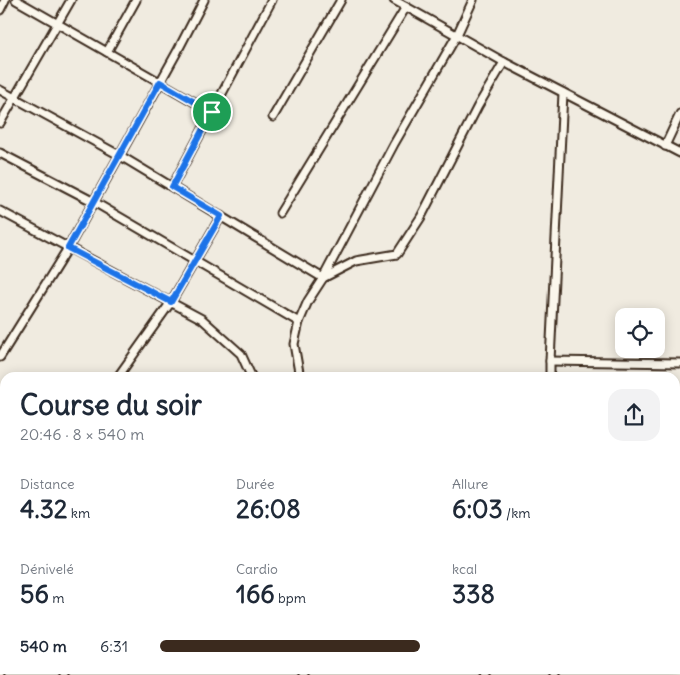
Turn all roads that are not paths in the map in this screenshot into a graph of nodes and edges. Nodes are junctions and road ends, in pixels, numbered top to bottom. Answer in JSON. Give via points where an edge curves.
{"nodes":[{"id":1,"x":5,"y":0,"type":"edge"},
{"id":2,"x":16,"y":0,"type":"edge"},
{"id":3,"x":71,"y":0,"type":"edge"},
{"id":4,"x":136,"y":0,"type":"edge"},
{"id":5,"x":204,"y":0,"type":"edge"},
{"id":6,"x":272,"y":0,"type":"edge"},
{"id":7,"x":341,"y":0,"type":"edge"},
{"id":8,"x":394,"y":0,"type":"edge"},
{"id":9,"x":473,"y":0,"type":"edge"},
{"id":10,"x":406,"y":7,"type":"junction"},
{"id":11,"x":0,"y":10,"type":"edge"},
{"id":12,"x":57,"y":24,"type":"junction"},
{"id":13,"x":457,"y":35,"type":"junction"},
{"id":14,"x":107,"y":52,"type":"junction"},
{"id":15,"x":504,"y":62,"type":"junction"},
{"id":16,"x":160,"y":82,"type":"junction"},
{"id":17,"x":0,"y":90,"type":"edge"},
{"id":18,"x":564,"y":93,"type":"junction"},
{"id":19,"x":14,"y":98,"type":"junction"},
{"id":20,"x":212,"y":112,"type":"junction"},
{"id":21,"x":680,"y":114,"type":"edge"},
{"id":22,"x":273,"y":117,"type":"dead end"},
{"id":23,"x":0,"y":123,"type":"edge"},
{"id":24,"x":665,"y":146,"type":"junction"},
{"id":25,"x":0,"y":153,"type":"edge"},
{"id":26,"x":680,"y":153,"type":"edge"},
{"id":27,"x":119,"y":155,"type":"junction"},
{"id":28,"x":172,"y":187,"type":"junction"},
{"id":29,"x":94,"y":202,"type":"junction"},
{"id":30,"x":0,"y":211,"type":"edge"},
{"id":31,"x":280,"y":213,"type":"dead end"},
{"id":32,"x":221,"y":216,"type":"junction"},
{"id":33,"x":68,"y":248,"type":"junction"},
{"id":34,"x":194,"y":261,"type":"junction"},
{"id":35,"x":323,"y":278,"type":"junction"},
{"id":36,"x":171,"y":302,"type":"junction"},
{"id":37,"x":298,"y":322,"type":"junction"},
{"id":38,"x":0,"y":357,"type":"edge"},
{"id":39,"x":550,"y":361,"type":"junction"},
{"id":40,"x":680,"y":363,"type":"edge"},
{"id":41,"x":121,"y":372,"type":"edge"},
{"id":42,"x":249,"y":372,"type":"edge"},
{"id":43,"x":299,"y":372,"type":"edge"},
{"id":44,"x":550,"y":372,"type":"edge"}],
"edges":[{"from":1,"to":11,"type":"street"},
{"from":2,"to":12,"type":"street"},
{"from":3,"to":12,"type":"street"},
{"from":4,"to":14,"type":"street"},
{"from":5,"to":16,"type":"street"},
{"from":6,"to":20,"type":"street"},
{"from":7,"to":22,"type":"street"},
{"from":8,"to":10,"type":"street"},
{"from":9,"to":13,"type":"street"},
{"from":10,"to":13,"type":"street"},
{"from":10,"to":31,"type":"street"},
{"from":12,"to":14,"type":"street"},
{"from":12,"to":19,"type":"street"},
{"from":13,"to":15,"type":"street"},
{"from":13,"to":35,"type":"street","via":[[394,144]]},
{"from":14,"to":16,"type":"street"},
{"from":15,"to":18,"type":"street"},
{"from":15,"to":35,"type":"street","via":[[421,217],[397,254],[356,261]]},
{"from":16,"to":20,"type":"street"},
{"from":16,"to":27,"type":"street"},
{"from":17,"to":19,"type":"street"},
{"from":18,"to":24,"type":"street"},
{"from":18,"to":39,"type":"street"},
{"from":19,"to":23,"type":"street"},
{"from":19,"to":27,"type":"street"},
{"from":20,"to":28,"type":"street"},
{"from":21,"to":24,"type":"street"},
{"from":24,"to":26,"type":"street"},
{"from":25,"to":29,"type":"street"},
{"from":27,"to":28,"type":"street"},
{"from":27,"to":29,"type":"street"},
{"from":28,"to":32,"type":"street"},
{"from":29,"to":33,"type":"street"},
{"from":29,"to":34,"type":"street"},
{"from":30,"to":33,"type":"street"},
{"from":32,"to":34,"type":"street"},
{"from":32,"to":35,"type":"street"},
{"from":33,"to":36,"type":"street"},
{"from":33,"to":38,"type":"street"},
{"from":34,"to":36,"type":"street"},
{"from":34,"to":37,"type":"street"},
{"from":35,"to":37,"type":"street"},
{"from":36,"to":41,"type":"street"},
{"from":36,"to":42,"type":"street","via":[[202,319],[241,354]]},
{"from":37,"to":43,"type":"street","via":[[294,344]]},
{"from":39,"to":40,"type":"street"},
{"from":39,"to":44,"type":"street"}]}
